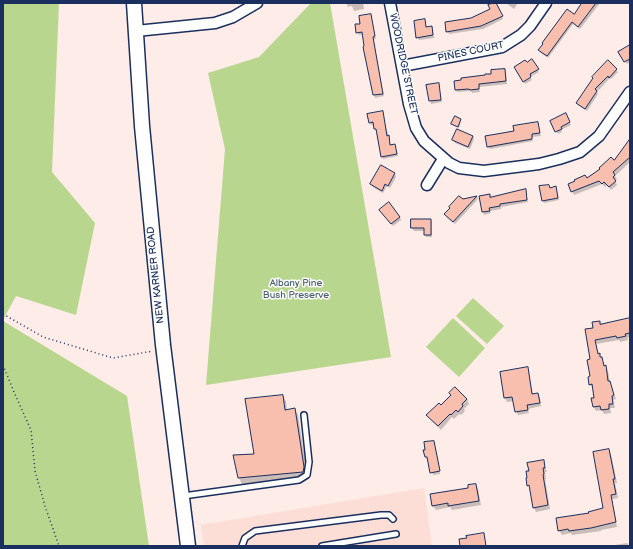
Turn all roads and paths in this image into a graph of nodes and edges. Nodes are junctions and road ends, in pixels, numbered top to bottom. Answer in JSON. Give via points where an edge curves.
{"nodes":[{"id":1,"x":134,"y":3,"type":"edge"},
{"id":2,"x":257,"y":3,"type":"edge"},
{"id":3,"x":390,"y":3,"type":"edge"},
{"id":4,"x":546,"y":3,"type":"edge"},
{"id":5,"x":136,"y":31,"type":"junction"},
{"id":6,"x":402,"y":66,"type":"junction"},
{"id":7,"x":630,"y":92,"type":"edge"},
{"id":8,"x":443,"y":159,"type":"junction"},
{"id":9,"x":427,"y":185,"type":"dead end"},
{"id":10,"x":3,"y":314,"type":"edge"},
{"id":11,"x":164,"y":350,"type":"junction"},
{"id":12,"x":3,"y":365,"type":"edge"},
{"id":13,"x":304,"y":415,"type":"dead end"},
{"id":14,"x":182,"y":496,"type":"junction"},
{"id":15,"x":393,"y":519,"type":"dead end"},
{"id":16,"x":396,"y":534,"type":"dead end"},
{"id":17,"x":58,"y":546,"type":"edge"},
{"id":18,"x":188,"y":546,"type":"edge"},
{"id":19,"x":242,"y":546,"type":"edge"},
{"id":20,"x":322,"y":546,"type":"edge"}],
"edges":[{"from":1,"to":5,"type":"main road","name":"NEW KARNER ROAD"},
{"from":2,"to":5,"type":"street","via":[[233,17],[215,23]]},
{"from":3,"to":6,"type":"street","name":"WOODRIDGE STREET"},
{"from":4,"to":6,"type":"street","name":"PINES COURT","via":[[521,35],[502,47]]},
{"from":5,"to":11,"type":"main road","name":"NEW KARNER ROAD","via":[[142,126]]},
{"from":6,"to":8,"type":"street","name":"WOODRIDGE STREET","via":[[416,128],[424,141]]},
{"from":7,"to":8,"type":"street","name":"WOODRIDGE STREET","via":[[600,136],[580,152],[539,164],[484,171],[459,168]]},
{"from":8,"to":9,"type":"street"},
{"from":10,"to":11,"type":"path","via":[[43,337],[113,358]]},
{"from":11,"to":14,"type":"main road","name":"NEW KARNER ROAD"},
{"from":12,"to":17,"type":"path","via":[[32,430],[35,471]]},
{"from":13,"to":14,"type":"lane","via":[[309,462],[307,475],[299,480]]},
{"from":14,"to":18,"type":"main road","name":"NEW KARNER ROAD"},
{"from":15,"to":19,"type":"lane","via":[[389,515],[381,515],[255,531],[245,538]]},
{"from":16,"to":20,"type":"lane"}]}
